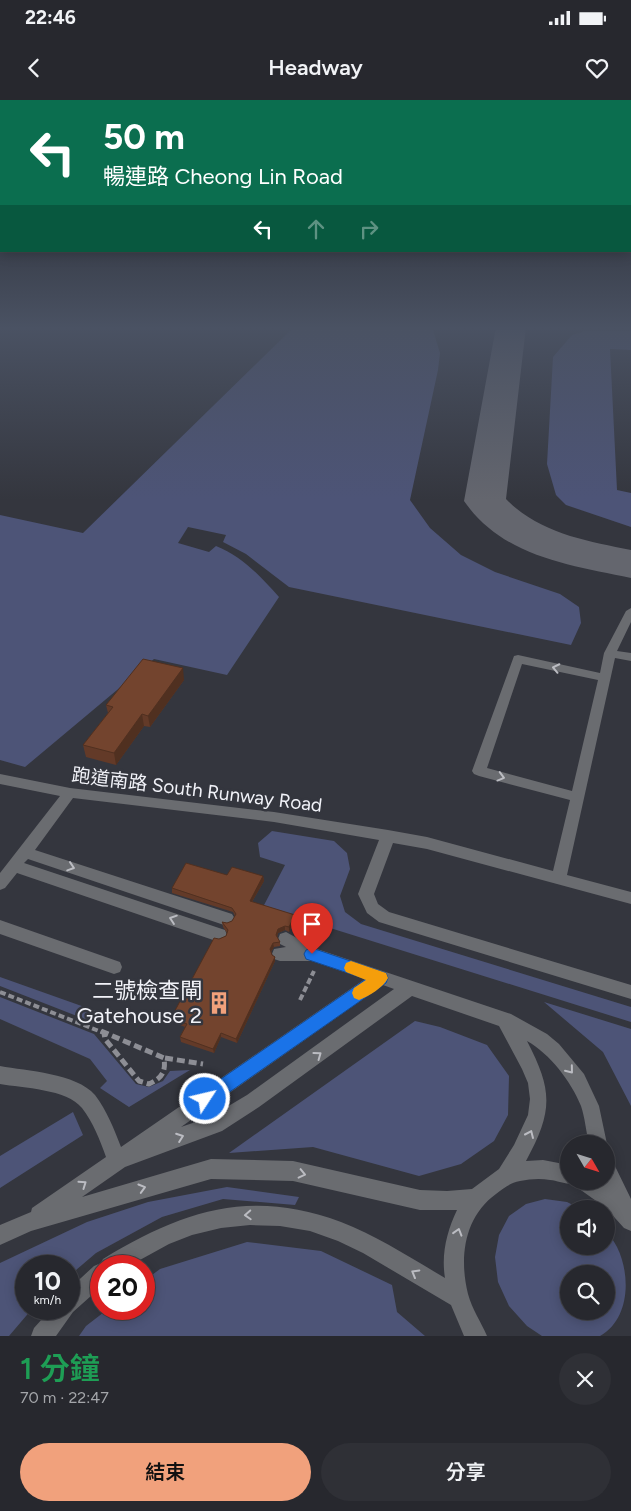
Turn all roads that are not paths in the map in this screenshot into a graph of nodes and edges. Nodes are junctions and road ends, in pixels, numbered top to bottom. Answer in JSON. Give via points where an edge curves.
{"nodes":[{"id":1,"x":631,"y":611,"type":"edge"},
{"id":2,"x":610,"y":653,"type":"junction"},
{"id":3,"x":631,"y":657,"type":"edge"},
{"id":4,"x":604,"y":678,"type":"junction"},
{"id":5,"x":0,"y":780,"type":"edge"},
{"id":6,"x":70,"y":793,"type":"junction"},
{"id":7,"x":577,"y":797,"type":"junction"},
{"id":8,"x":388,"y":836,"type":"junction"},
{"id":9,"x":24,"y":852,"type":"junction"},
{"id":10,"x":14,"y":866,"type":"junction"},
{"id":11,"x":559,"y":879,"type":"junction"},
{"id":12,"x":0,"y":884,"type":"edge"},
{"id":13,"x":631,"y":898,"type":"edge"},
{"id":14,"x":227,"y":919,"type":"dead end"},
{"id":15,"x":0,"y":927,"type":"edge"},
{"id":16,"x":219,"y":935,"type":"dead end"},
{"id":17,"x":286,"y":939,"type":"dead end"},
{"id":18,"x":280,"y":954,"type":"dead end"},
{"id":19,"x":312,"y":954,"type":"junction"},
{"id":20,"x":114,"y":967,"type":"dead end"},
{"id":21,"x":380,"y":978,"type":"junction"},
{"id":22,"x":411,"y":988,"type":"junction"},
{"id":23,"x":631,"y":992,"type":"edge"},
{"id":24,"x":505,"y":1020,"type":"junction"},
{"id":25,"x":0,"y":1075,"type":"edge"},
{"id":26,"x":596,"y":1135,"type":"edge"},
{"id":27,"x":118,"y":1160,"type":"junction"},
{"id":28,"x":560,"y":1173,"type":"edge"},
{"id":29,"x":506,"y":1176,"type":"junction"},
{"id":30,"x":615,"y":1188,"type":"edge"},
{"id":31,"x":598,"y":1190,"type":"edge"},
{"id":32,"x":476,"y":1198,"type":"junction"},
{"id":33,"x":630,"y":1219,"type":"edge"},
{"id":34,"x":28,"y":1222,"type":"junction"},
{"id":35,"x":0,"y":1235,"type":"edge"},
{"id":36,"x":128,"y":1255,"type":"edge"},
{"id":37,"x":90,"y":1283,"type":"edge"},
{"id":38,"x":80,"y":1293,"type":"edge"},
{"id":39,"x":457,"y":1297,"type":"junction"},
{"id":40,"x":55,"y":1320,"type":"edge"},
{"id":41,"x":42,"y":1336,"type":"edge"},
{"id":42,"x":476,"y":1336,"type":"edge"}],
"edges":[{"from":1,"to":2,"type":"street"},
{"from":2,"to":3,"type":"street"},
{"from":2,"to":4,"type":"street"},
{"from":4,"to":7,"type":"street"},
{"from":4,"to":7,"type":"street","one_way":true,"via":[[518,659],[479,771]]},
{"from":5,"to":6,"type":"street","name":"跑道南路 South Runway Road"},
{"from":6,"to":8,"type":"street","name":"跑道南路 South Runway Road","via":[[274,817]]},
{"from":6,"to":9,"type":"street"},
{"from":7,"to":11,"type":"street"},
{"from":8,"to":11,"type":"street","name":"跑道南路 South Runway Road","via":[[427,843]]},
{"from":8,"to":23,"type":"street","via":[[366,894],[372,908],[384,917]]},
{"from":9,"to":10,"type":"street"},
{"from":9,"to":14,"type":"street","one_way":true},
{"from":10,"to":12,"type":"street"},
{"from":16,"to":10,"type":"street","one_way":true},
{"from":11,"to":13,"type":"street","name":"跑道南路 South Runway Road"},
{"from":15,"to":20,"type":"street"},
{"from":17,"to":19,"type":"street"},
{"from":18,"to":19,"type":"street"},
{"from":19,"to":21,"type":"street"},
{"from":21,"to":22,"type":"street"},
{"from":21,"to":27,"type":"street"},
{"from":22,"to":24,"type":"street"},
{"from":27,"to":22,"type":"street","one_way":true,"via":[[215,1124],[253,1102]]},
{"from":24,"to":26,"type":"street","one_way":true,"via":[[541,1040],[578,1080],[590,1106]]},
{"from":29,"to":24,"type":"street","one_way":true,"via":[[530,1136],[539,1098],[530,1062]]},
{"from":25,"to":27,"type":"street","via":[[68,1087],[88,1100]]},
{"from":34,"to":27,"type":"street","one_way":true},
{"from":28,"to":29,"type":"street","via":[[534,1169]]},
{"from":29,"to":32,"type":"street","via":[[488,1186]]},
{"from":30,"to":33,"type":"street"},
{"from":31,"to":33,"type":"street"},
{"from":34,"to":32,"type":"street","one_way":true,"via":[[210,1169],[293,1172],[420,1200]]},
{"from":39,"to":32,"type":"street","one_way":true,"via":[[453,1252],[465,1213]]},
{"from":34,"to":35,"type":"street"},
{"from":39,"to":36,"type":"street","one_way":true,"via":[[341,1232],[284,1216],[258,1214],[203,1221],[155,1239]]},
{"from":37,"to":38,"type":"street"},
{"from":39,"to":42,"type":"street"},
{"from":40,"to":41,"type":"street"}]}
